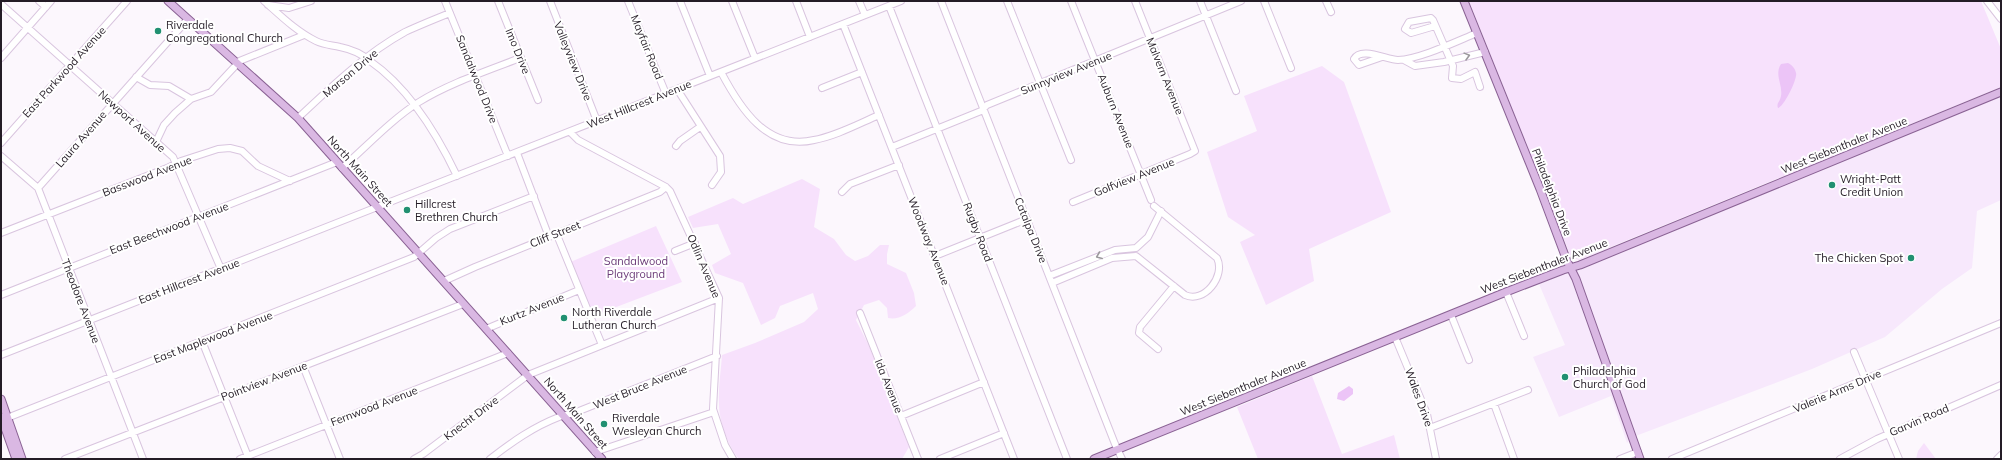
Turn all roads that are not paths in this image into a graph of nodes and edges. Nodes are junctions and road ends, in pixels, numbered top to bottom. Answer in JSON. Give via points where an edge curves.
{"nodes":[{"id":1,"x":39,"y":1,"type":"edge"},
{"id":2,"x":52,"y":1,"type":"edge"},
{"id":3,"x":128,"y":1,"type":"edge"},
{"id":4,"x":168,"y":1,"type":"edge"},
{"id":5,"x":311,"y":1,"type":"edge"},
{"id":6,"x":445,"y":1,"type":"edge"},
{"id":7,"x":498,"y":1,"type":"edge"},
{"id":8,"x":550,"y":1,"type":"edge"},
{"id":9,"x":628,"y":1,"type":"edge"},
{"id":10,"x":680,"y":1,"type":"edge"},
{"id":11,"x":732,"y":1,"type":"edge"},
{"id":12,"x":796,"y":1,"type":"edge"},
{"id":13,"x":859,"y":1,"type":"edge"},
{"id":14,"x":901,"y":1,"type":"edge"},
{"id":15,"x":941,"y":1,"type":"edge"},
{"id":16,"x":1008,"y":1,"type":"edge"},
{"id":17,"x":1071,"y":1,"type":"edge"},
{"id":18,"x":1135,"y":1,"type":"edge"},
{"id":19,"x":1200,"y":1,"type":"edge"},
{"id":20,"x":1241,"y":1,"type":"edge"},
{"id":21,"x":1264,"y":1,"type":"edge"},
{"id":22,"x":1326,"y":1,"type":"edge"},
{"id":23,"x":1464,"y":1,"type":"edge"},
{"id":24,"x":1987,"y":1,"type":"edge"},
{"id":25,"x":266,"y":3,"type":"edge"},
{"id":26,"x":1,"y":4,"type":"edge"},
{"id":27,"x":889,"y":6,"type":"junction"},
{"id":28,"x":46,"y":7,"type":"junction"},
{"id":29,"x":289,"y":8,"type":"junction"},
{"id":30,"x":1331,"y":12,"type":"dead end"},
{"id":31,"x":450,"y":14,"type":"junction"},
{"id":32,"x":865,"y":16,"type":"junction"},
{"id":33,"x":1206,"y":16,"type":"junction"},
{"id":34,"x":188,"y":19,"type":"junction"},
{"id":35,"x":2001,"y":19,"type":"edge"},
{"id":36,"x":288,"y":23,"type":"junction"},
{"id":37,"x":843,"y":24,"type":"junction"},
{"id":38,"x":1435,"y":26,"type":"dead end"},
{"id":39,"x":27,"y":28,"type":"junction"},
{"id":40,"x":1477,"y":33,"type":"junction"},
{"id":41,"x":304,"y":35,"type":"junction"},
{"id":42,"x":810,"y":37,"type":"junction"},
{"id":43,"x":1150,"y":38,"type":"junction"},
{"id":44,"x":1444,"y":46,"type":"junction"},
{"id":45,"x":1485,"y":52,"type":"junction"},
{"id":46,"x":1382,"y":56,"type":"dead end"},
{"id":47,"x":1,"y":58,"type":"edge"},
{"id":48,"x":366,"y":58,"type":"junction"},
{"id":49,"x":520,"y":58,"type":"junction"},
{"id":50,"x":755,"y":58,"type":"junction"},
{"id":51,"x":1402,"y":59,"type":"junction"},
{"id":52,"x":1450,"y":60,"type":"junction"},
{"id":53,"x":1096,"y":61,"type":"junction"},
{"id":54,"x":237,"y":62,"type":"junction"},
{"id":55,"x":70,"y":66,"type":"junction"},
{"id":56,"x":1292,"y":68,"type":"dead end"},
{"id":57,"x":721,"y":72,"type":"junction"},
{"id":58,"x":862,"y":72,"type":"junction"},
{"id":59,"x":476,"y":76,"type":"junction"},
{"id":60,"x":710,"y":76,"type":"junction"},
{"id":61,"x":136,"y":77,"type":"junction"},
{"id":62,"x":1040,"y":83,"type":"junction"},
{"id":63,"x":1480,"y":87,"type":"dead end"},
{"id":64,"x":822,"y":88,"type":"dead end"},
{"id":65,"x":677,"y":90,"type":"junction"},
{"id":66,"x":1236,"y":91,"type":"dead end"},
{"id":67,"x":2001,"y":92,"type":"edge"},
{"id":68,"x":666,"y":94,"type":"junction"},
{"id":69,"x":192,"y":99,"type":"junction"},
{"id":70,"x":538,"y":100,"type":"dead end"},
{"id":71,"x":113,"y":103,"type":"junction"},
{"id":72,"x":415,"y":106,"type":"junction"},
{"id":73,"x":984,"y":109,"type":"junction"},
{"id":74,"x":879,"y":115,"type":"junction"},
{"id":75,"x":298,"y":118,"type":"junction"},
{"id":76,"x":597,"y":121,"type":"junction"},
{"id":77,"x":700,"y":127,"type":"junction"},
{"id":78,"x":937,"y":128,"type":"junction"},
{"id":79,"x":570,"y":132,"type":"junction"},
{"id":80,"x":156,"y":142,"type":"junction"},
{"id":81,"x":1,"y":143,"type":"edge"},
{"id":82,"x":676,"y":146,"type":"dead end"},
{"id":83,"x":892,"y":147,"type":"junction"},
{"id":84,"x":1194,"y":151,"type":"joint"},
{"id":85,"x":517,"y":153,"type":"junction"},
{"id":86,"x":1,"y":156,"type":"edge"},
{"id":87,"x":508,"y":156,"type":"junction"},
{"id":88,"x":1071,"y":160,"type":"dead end"},
{"id":89,"x":176,"y":163,"type":"junction"},
{"id":90,"x":899,"y":164,"type":"junction"},
{"id":91,"x":340,"y":165,"type":"junction"},
{"id":92,"x":1141,"y":174,"type":"junction"},
{"id":93,"x":457,"y":176,"type":"junction"},
{"id":94,"x":290,"y":181,"type":"junction"},
{"id":95,"x":712,"y":185,"type":"dead end"},
{"id":96,"x":666,"y":187,"type":"junction"},
{"id":97,"x":38,"y":188,"type":"junction"},
{"id":98,"x":842,"y":192,"type":"dead end"},
{"id":99,"x":534,"y":196,"type":"junction"},
{"id":100,"x":1151,"y":200,"type":"dead end"},
{"id":101,"x":1073,"y":202,"type":"dead end"},
{"id":102,"x":1154,"y":206,"type":"dead end"},
{"id":103,"x":378,"y":207,"type":"junction"},
{"id":104,"x":1161,"y":211,"type":"junction"},
{"id":105,"x":48,"y":215,"type":"junction"},
{"id":106,"x":199,"y":217,"type":"junction"},
{"id":107,"x":1027,"y":219,"type":"junction"},
{"id":108,"x":1,"y":233,"type":"edge"},
{"id":109,"x":557,"y":235,"type":"junction"},
{"id":110,"x":549,"y":237,"type":"junction"},
{"id":111,"x":980,"y":238,"type":"junction"},
{"id":112,"x":695,"y":243,"type":"junction"},
{"id":113,"x":1136,"y":248,"type":"junction"},
{"id":114,"x":675,"y":252,"type":"dead end"},
{"id":115,"x":419,"y":254,"type":"junction"},
{"id":116,"x":935,"y":256,"type":"junction"},
{"id":117,"x":1136,"y":256,"type":"junction"},
{"id":118,"x":68,"y":268,"type":"junction"},
{"id":119,"x":1570,"y":268,"type":"junction"},
{"id":120,"x":221,"y":269,"type":"junction"},
{"id":121,"x":1049,"y":276,"type":"junction"},
{"id":122,"x":444,"y":281,"type":"junction"},
{"id":123,"x":1052,"y":283,"type":"junction"},
{"id":124,"x":1174,"y":286,"type":"junction"},
{"id":125,"x":579,"y":290,"type":"junction"},
{"id":126,"x":1506,"y":292,"type":"junction"},
{"id":127,"x":1,"y":295,"type":"edge"},
{"id":128,"x":719,"y":298,"type":"junction"},
{"id":129,"x":463,"y":304,"type":"junction"},
{"id":130,"x":860,"y":313,"type":"dead end"},
{"id":131,"x":1451,"y":314,"type":"junction"},
{"id":132,"x":88,"y":321,"type":"junction"},
{"id":133,"x":2001,"y":322,"type":"edge"},
{"id":134,"x":486,"y":329,"type":"junction"},
{"id":135,"x":1524,"y":336,"type":"dead end"},
{"id":136,"x":1395,"y":337,"type":"junction"},
{"id":137,"x":202,"y":341,"type":"junction"},
{"id":138,"x":602,"y":345,"type":"junction"},
{"id":139,"x":1158,"y":349,"type":"dead end"},
{"id":140,"x":1854,"y":352,"type":"dead end"},
{"id":141,"x":508,"y":353,"type":"junction"},
{"id":142,"x":1,"y":355,"type":"edge"},
{"id":143,"x":717,"y":356,"type":"junction"},
{"id":144,"x":1469,"y":360,"type":"dead end"},
{"id":145,"x":303,"y":366,"type":"junction"},
{"id":146,"x":528,"y":375,"type":"junction"},
{"id":147,"x":110,"y":377,"type":"junction"},
{"id":148,"x":1865,"y":379,"type":"junction"},
{"id":149,"x":984,"y":382,"type":"junction"},
{"id":150,"x":2001,"y":385,"type":"edge"},
{"id":151,"x":1528,"y":390,"type":"dead end"},
{"id":152,"x":224,"y":397,"type":"junction"},
{"id":153,"x":1,"y":399,"type":"edge"},
{"id":154,"x":1494,"y":404,"type":"junction"},
{"id":155,"x":714,"y":412,"type":"junction"},
{"id":156,"x":563,"y":416,"type":"junction"},
{"id":157,"x":901,"y":416,"type":"junction"},
{"id":158,"x":4,"y":417,"type":"edge"},
{"id":159,"x":327,"y":425,"type":"junction"},
{"id":160,"x":1430,"y":428,"type":"junction"},
{"id":161,"x":132,"y":433,"type":"junction"},
{"id":162,"x":1004,"y":433,"type":"junction"},
{"id":163,"x":1888,"y":434,"type":"junction"},
{"id":164,"x":1118,"y":450,"type":"junction"},
{"id":165,"x":595,"y":452,"type":"junction"},
{"id":166,"x":1639,"y":455,"type":"edge"},
{"id":167,"x":2001,"y":455,"type":"edge"},
{"id":168,"x":248,"y":458,"type":"edge"},
{"id":169,"x":16,"y":459,"type":"edge"},
{"id":170,"x":22,"y":459,"type":"edge"},
{"id":171,"x":65,"y":459,"type":"edge"},
{"id":172,"x":143,"y":459,"type":"edge"},
{"id":173,"x":240,"y":459,"type":"edge"},
{"id":174,"x":340,"y":459,"type":"edge"},
{"id":175,"x":414,"y":459,"type":"edge"},
{"id":176,"x":490,"y":459,"type":"edge"},
{"id":177,"x":602,"y":459,"type":"edge"},
{"id":178,"x":733,"y":459,"type":"edge"},
{"id":179,"x":918,"y":459,"type":"edge"},
{"id":180,"x":940,"y":459,"type":"edge"},
{"id":181,"x":1014,"y":459,"type":"edge"},
{"id":182,"x":1067,"y":459,"type":"edge"},
{"id":183,"x":1094,"y":459,"type":"edge"},
{"id":184,"x":1122,"y":459,"type":"edge"},
{"id":185,"x":1436,"y":459,"type":"edge"},
{"id":186,"x":1514,"y":459,"type":"edge"},
{"id":187,"x":1620,"y":459,"type":"edge"},
{"id":188,"x":1672,"y":459,"type":"edge"},
{"id":189,"x":1840,"y":459,"type":"edge"},
{"id":190,"x":1899,"y":459,"type":"edge"},
{"id":191,"x":1997,"y":459,"type":"edge"}],
"edges":[{"from":1,"to":28,"type":"street"},
{"from":2,"to":28,"type":"street"},
{"from":3,"to":55,"type":"street","name":"East Parkwood Avenue"},
{"from":4,"to":34,"type":"main road","name":"North Main Street"},
{"from":5,"to":29,"type":"street"},
{"from":6,"to":31,"type":"street","name":"Sandalwood Drive"},
{"from":7,"to":49,"type":"street","name":"Imo Drive"},
{"from":8,"to":76,"type":"street","name":"Valleyview Drive"},
{"from":9,"to":68,"type":"street","name":"Mayfair Road"},
{"from":10,"to":60,"type":"street"},
{"from":11,"to":50,"type":"street"},
{"from":12,"to":42,"type":"street"},
{"from":13,"to":32,"type":"street"},
{"from":14,"to":27,"type":"street","name":"West Hillcrest Avenue"},
{"from":15,"to":73,"type":"street","name":"Catalpa Drive"},
{"from":16,"to":62,"type":"street"},
{"from":17,"to":53,"type":"street","name":"Auburn Avenue"},
{"from":18,"to":43,"type":"street","name":"Malvern Avenue"},
{"from":19,"to":33,"type":"street"},
{"from":20,"to":33,"type":"street","name":"Sunnyview Avenue"},
{"from":21,"to":56,"type":"street"},
{"from":22,"to":30,"type":"street"},
{"from":23,"to":40,"type":"main road","name":"Philadelphia Drive"},
{"from":24,"to":35,"type":"street"},
{"from":25,"to":29,"type":"street"},
{"from":25,"to":36,"type":"street"},
{"from":26,"to":39,"type":"street","name":"Newport Avenue"},
{"from":27,"to":32,"type":"street","name":"West Hillcrest Avenue"},
{"from":27,"to":78,"type":"street","name":"Rugby Road"},
{"from":28,"to":39,"type":"street"},
{"from":29,"to":36,"type":"street"},
{"from":31,"to":48,"type":"street","name":"Marson Drive","via":[[405,33]]},
{"from":31,"to":59,"type":"street","name":"Sandalwood Drive"},
{"from":32,"to":37,"type":"street","name":"West Hillcrest Avenue"},
{"from":33,"to":43,"type":"street","name":"Sunnyview Avenue"},
{"from":33,"to":66,"type":"street"},
{"from":34,"to":54,"type":"main road","name":"North Main Street"},
{"from":34,"to":61,"type":"street","name":"Laura Avenue"},
{"from":36,"to":41,"type":"street"},
{"from":37,"to":42,"type":"street","name":"West Hillcrest Avenue"},
{"from":37,"to":58,"type":"street","name":"Woodway Avenue"},
{"from":38,"to":44,"type":"street"},
{"from":39,"to":47,"type":"street"},
{"from":39,"to":55,"type":"street","name":"Newport Avenue"},
{"from":40,"to":44,"type":"street"},
{"from":40,"to":45,"type":"main road","name":"Philadelphia Drive"},
{"from":41,"to":48,"type":"street","via":[[319,42],[348,49]]},
{"from":41,"to":54,"type":"street"},
{"from":42,"to":50,"type":"street","name":"West Hillcrest Avenue"},
{"from":43,"to":53,"type":"street","name":"Sunnyview Avenue"},
{"from":43,"to":84,"type":"street","name":"Malvern Avenue"},
{"from":44,"to":51,"type":"street","via":[[1409,59]]},
{"from":44,"to":52,"type":"street"},
{"from":52,"to":45,"type":"street","one_way":true},
{"from":45,"to":119,"type":"main road","name":"Philadelphia Drive"},
{"from":46,"to":51,"type":"street"},
{"from":48,"to":72,"type":"street"},
{"from":48,"to":75,"type":"street","name":"Marson Drive"},
{"from":49,"to":59,"type":"street","name":"East Beechwood Avenue"},
{"from":49,"to":70,"type":"street","name":"Imo Drive"},
{"from":50,"to":57,"type":"street","name":"West Hillcrest Avenue"},
{"from":51,"to":52,"type":"street","via":[[1415,66]]},
{"from":52,"to":63,"type":"street","via":[[1453,66],[1452,78],[1461,79],[1475,72]]},
{"from":53,"to":62,"type":"street","name":"Sunnyview Avenue"},
{"from":53,"to":92,"type":"street","name":"Auburn Avenue"},
{"from":54,"to":69,"type":"street","via":[[211,92]]},
{"from":54,"to":75,"type":"main road","name":"North Main Street"},
{"from":55,"to":71,"type":"street","name":"Newport Avenue"},
{"from":55,"to":81,"type":"street","name":"East Parkwood Avenue"},
{"from":57,"to":60,"type":"street","name":"West Hillcrest Avenue"},
{"from":57,"to":74,"type":"street","via":[[754,121],[765,132],[780,139],[798,142],[815,140]]},
{"from":58,"to":64,"type":"street"},
{"from":58,"to":74,"type":"street","name":"Woodway Avenue"},
{"from":59,"to":72,"type":"street","name":"East Beechwood Avenue","via":[[446,88]]},
{"from":59,"to":87,"type":"street","name":"Sandalwood Drive"},
{"from":60,"to":65,"type":"street","name":"West Hillcrest Avenue"},
{"from":61,"to":69,"type":"street","via":[[150,85],[169,86]]},
{"from":61,"to":71,"type":"street","name":"Laura Avenue"},
{"from":62,"to":73,"type":"street","name":"Sunnyview Avenue","via":[[987,105]]},
{"from":62,"to":88,"type":"street"},
{"from":65,"to":68,"type":"street","name":"West Hillcrest Avenue"},
{"from":65,"to":77,"type":"street"},
{"from":67,"to":119,"type":"main road","name":"West Siebenthaler Avenue"},
{"from":68,"to":76,"type":"street","name":"West Hillcrest Avenue"},
{"from":69,"to":80,"type":"street","via":[[168,119]]},
{"from":71,"to":80,"type":"street","name":"Newport Avenue"},
{"from":71,"to":97,"type":"street","name":"Laura Avenue"},
{"from":72,"to":91,"type":"street","name":"East Beechwood Avenue"},
{"from":72,"to":93,"type":"street","via":[[442,146]]},
{"from":73,"to":78,"type":"street","name":"Sunnyview Avenue"},
{"from":73,"to":107,"type":"street","name":"Catalpa Drive"},
{"from":74,"to":83,"type":"street","name":"Woodway Avenue"},
{"from":75,"to":91,"type":"main road","name":"North Main Street"},
{"from":76,"to":79,"type":"street","name":"West Hillcrest Avenue"},
{"from":77,"to":82,"type":"street"},
{"from":77,"to":95,"type":"street","via":[[722,160],[720,176]]},
{"from":78,"to":83,"type":"street","name":"Sunnyview Avenue"},
{"from":78,"to":111,"type":"street","name":"Rugby Road"},
{"from":79,"to":85,"type":"street","name":"West Hillcrest Avenue"},
{"from":79,"to":96,"type":"street","via":[[578,140]]},
{"from":80,"to":89,"type":"street","name":"Newport Avenue"},
{"from":83,"to":90,"type":"street","name":"Woodway Avenue"},
{"from":84,"to":92,"type":"street","name":"Golfview Avenue"},
{"from":85,"to":87,"type":"street","name":"West Hillcrest Avenue"},
{"from":85,"to":99,"type":"street"},
{"from":86,"to":97,"type":"street","name":"Theodore Avenue"},
{"from":87,"to":93,"type":"street","name":"West Hillcrest Avenue"},
{"from":89,"to":94,"type":"street","name":"Basswood Avenue","via":[[223,148],[234,148],[245,153],[266,171]]},
{"from":89,"to":105,"type":"street","name":"Basswood Avenue"},
{"from":89,"to":106,"type":"street","name":"Newport Avenue"},
{"from":90,"to":98,"type":"street","via":[[850,184]]},
{"from":90,"to":116,"type":"street","name":"Woodway Avenue"},
{"from":91,"to":94,"type":"street","name":"East Beechwood Avenue"},
{"from":91,"to":103,"type":"main road","name":"North Main Street"},
{"from":92,"to":100,"type":"street","name":"Auburn Avenue"},
{"from":92,"to":101,"type":"street","name":"Golfview Avenue"},
{"from":93,"to":103,"type":"street","name":"West Hillcrest Avenue"},
{"from":94,"to":106,"type":"street","name":"East Beechwood Avenue"},
{"from":96,"to":109,"type":"street","name":"Cliff Street","via":[[660,192]]},
{"from":96,"to":112,"type":"street","name":"Odlin Avenue"},
{"from":97,"to":105,"type":"street","name":"Theodore Avenue"},
{"from":99,"to":110,"type":"street"},
{"from":99,"to":115,"type":"street","name":"East Maplewood Avenue","via":[[450,229]]},
{"from":102,"to":104,"type":"street"},
{"from":103,"to":115,"type":"main road","name":"North Main Street"},
{"from":103,"to":120,"type":"street","name":"East Hillcrest Avenue"},
{"from":104,"to":113,"type":"street","via":[[1148,237]]},
{"from":104,"to":124,"type":"street","via":[[1216,256],[1219,264],[1216,278],[1202,294],[1190,297]]},
{"from":105,"to":108,"type":"street","name":"Basswood Avenue"},
{"from":105,"to":118,"type":"street","name":"Theodore Avenue"},
{"from":106,"to":118,"type":"street","name":"East Beechwood Avenue"},
{"from":106,"to":120,"type":"street","name":"Newport Avenue"},
{"from":107,"to":111,"type":"street"},
{"from":107,"to":121,"type":"street","name":"Catalpa Drive"},
{"from":109,"to":110,"type":"street","name":"Cliff Street"},
{"from":109,"to":125,"type":"street"},
{"from":110,"to":122,"type":"street","name":"Cliff Street"},
{"from":111,"to":116,"type":"street"},
{"from":111,"to":182,"type":"street","name":"Rugby Road"},
{"from":112,"to":114,"type":"street"},
{"from":112,"to":128,"type":"street","name":"Odlin Avenue"},
{"from":113,"to":117,"type":"street"},
{"from":113,"to":121,"type":"street","one_way":true,"via":[[1115,250]]},
{"from":115,"to":122,"type":"main road","name":"North Main Street"},
{"from":115,"to":137,"type":"street","name":"East Maplewood Avenue"},
{"from":116,"to":149,"type":"street","name":"Woodway Avenue"},
{"from":117,"to":123,"type":"street","via":[[1112,258]]},
{"from":117,"to":124,"type":"street"},
{"from":118,"to":127,"type":"street","name":"East Beechwood Avenue"},
{"from":118,"to":132,"type":"street","name":"Theodore Avenue"},
{"from":119,"to":126,"type":"main road","name":"West Siebenthaler Avenue"},
{"from":119,"to":166,"type":"main road","name":"Philadelphia Drive","via":[[1576,278]]},
{"from":120,"to":132,"type":"street","name":"East Hillcrest Avenue"},
{"from":121,"to":123,"type":"street","name":"Catalpa Drive"},
{"from":122,"to":129,"type":"main road","name":"North Main Street"},
{"from":123,"to":164,"type":"street","name":"Catalpa Drive"},
{"from":124,"to":139,"type":"street","via":[[1140,327],[1139,333]]},
{"from":125,"to":134,"type":"street","name":"Kurtz Avenue"},
{"from":125,"to":138,"type":"street"},
{"from":126,"to":131,"type":"main road","name":"West Siebenthaler Avenue"},
{"from":126,"to":135,"type":"street"},
{"from":128,"to":138,"type":"street","name":"Knecht Drive"},
{"from":128,"to":143,"type":"street","name":"Odlin Avenue"},
{"from":129,"to":134,"type":"main road","name":"North Main Street"},
{"from":129,"to":145,"type":"street","name":"Pointview Avenue"},
{"from":130,"to":157,"type":"street","name":"Ida Avenue"},
{"from":131,"to":136,"type":"main road","name":"West Siebenthaler Avenue"},
{"from":131,"to":144,"type":"street"},
{"from":132,"to":142,"type":"street","name":"East Hillcrest Avenue"},
{"from":132,"to":147,"type":"street","name":"Theodore Avenue"},
{"from":133,"to":148,"type":"street","name":"Valerie Arms Drive"},
{"from":134,"to":141,"type":"main road","name":"North Main Street"},
{"from":136,"to":160,"type":"street","name":"Wales Drive"},
{"from":136,"to":164,"type":"main road","name":"West Siebenthaler Avenue"},
{"from":137,"to":147,"type":"street","name":"East Maplewood Avenue"},
{"from":137,"to":152,"type":"street"},
{"from":138,"to":146,"type":"street","name":"Knecht Drive"},
{"from":140,"to":148,"type":"street"},
{"from":141,"to":146,"type":"main road","name":"North Main Street"},
{"from":141,"to":159,"type":"street","name":"Fernwood Avenue"},
{"from":143,"to":155,"type":"street","name":"Odlin Avenue"},
{"from":143,"to":156,"type":"street","name":"West Bruce Avenue","via":[[574,414]]},
{"from":145,"to":152,"type":"street","name":"Pointview Avenue"},
{"from":145,"to":159,"type":"street"},
{"from":146,"to":156,"type":"main road","name":"North Main Street"},
{"from":146,"to":175,"type":"street","name":"Knecht Drive"},
{"from":147,"to":158,"type":"street","name":"East Maplewood Avenue"},
{"from":147,"to":161,"type":"street","name":"Theodore Avenue"},
{"from":148,"to":163,"type":"street"},
{"from":148,"to":188,"type":"street","name":"Valerie Arms Drive"},
{"from":149,"to":157,"type":"street"},
{"from":149,"to":162,"type":"street","name":"Woodway Avenue"},
{"from":150,"to":163,"type":"street","name":"Garvin Road"},
{"from":151,"to":154,"type":"street"},
{"from":152,"to":161,"type":"street","name":"Pointview Avenue"},
{"from":152,"to":168,"type":"street"},
{"from":153,"to":158,"type":"main road"},
{"from":154,"to":160,"type":"street"},
{"from":154,"to":186,"type":"street"},
{"from":155,"to":165,"type":"street"},
{"from":155,"to":178,"type":"street","name":"Odlin Avenue","via":[[725,445]]},
{"from":156,"to":165,"type":"main road","name":"North Main Street"},
{"from":156,"to":176,"type":"street","name":"West Bruce Avenue","via":[[527,432]]},
{"from":157,"to":179,"type":"street","name":"Ida Avenue"},
{"from":158,"to":169,"type":"main road"},
{"from":158,"to":170,"type":"main road"},
{"from":159,"to":168,"type":"street","name":"Fernwood Avenue"},
{"from":159,"to":174,"type":"street"},
{"from":160,"to":185,"type":"street","name":"Wales Drive"},
{"from":161,"to":171,"type":"street","name":"Pointview Avenue"},
{"from":161,"to":172,"type":"street","name":"Theodore Avenue"},
{"from":162,"to":180,"type":"street"},
{"from":162,"to":181,"type":"street","name":"Woodway Avenue"},
{"from":163,"to":189,"type":"street","name":"Garvin Road"},
{"from":163,"to":190,"type":"street"},
{"from":164,"to":183,"type":"main road","name":"West Siebenthaler Avenue"},
{"from":164,"to":184,"type":"street","name":"Catalpa Drive"},
{"from":165,"to":177,"type":"main road","name":"North Main Street"},
{"from":166,"to":187,"type":"street"},
{"from":167,"to":191,"type":"street"},
{"from":168,"to":173,"type":"street","name":"Fernwood Avenue"}]}
